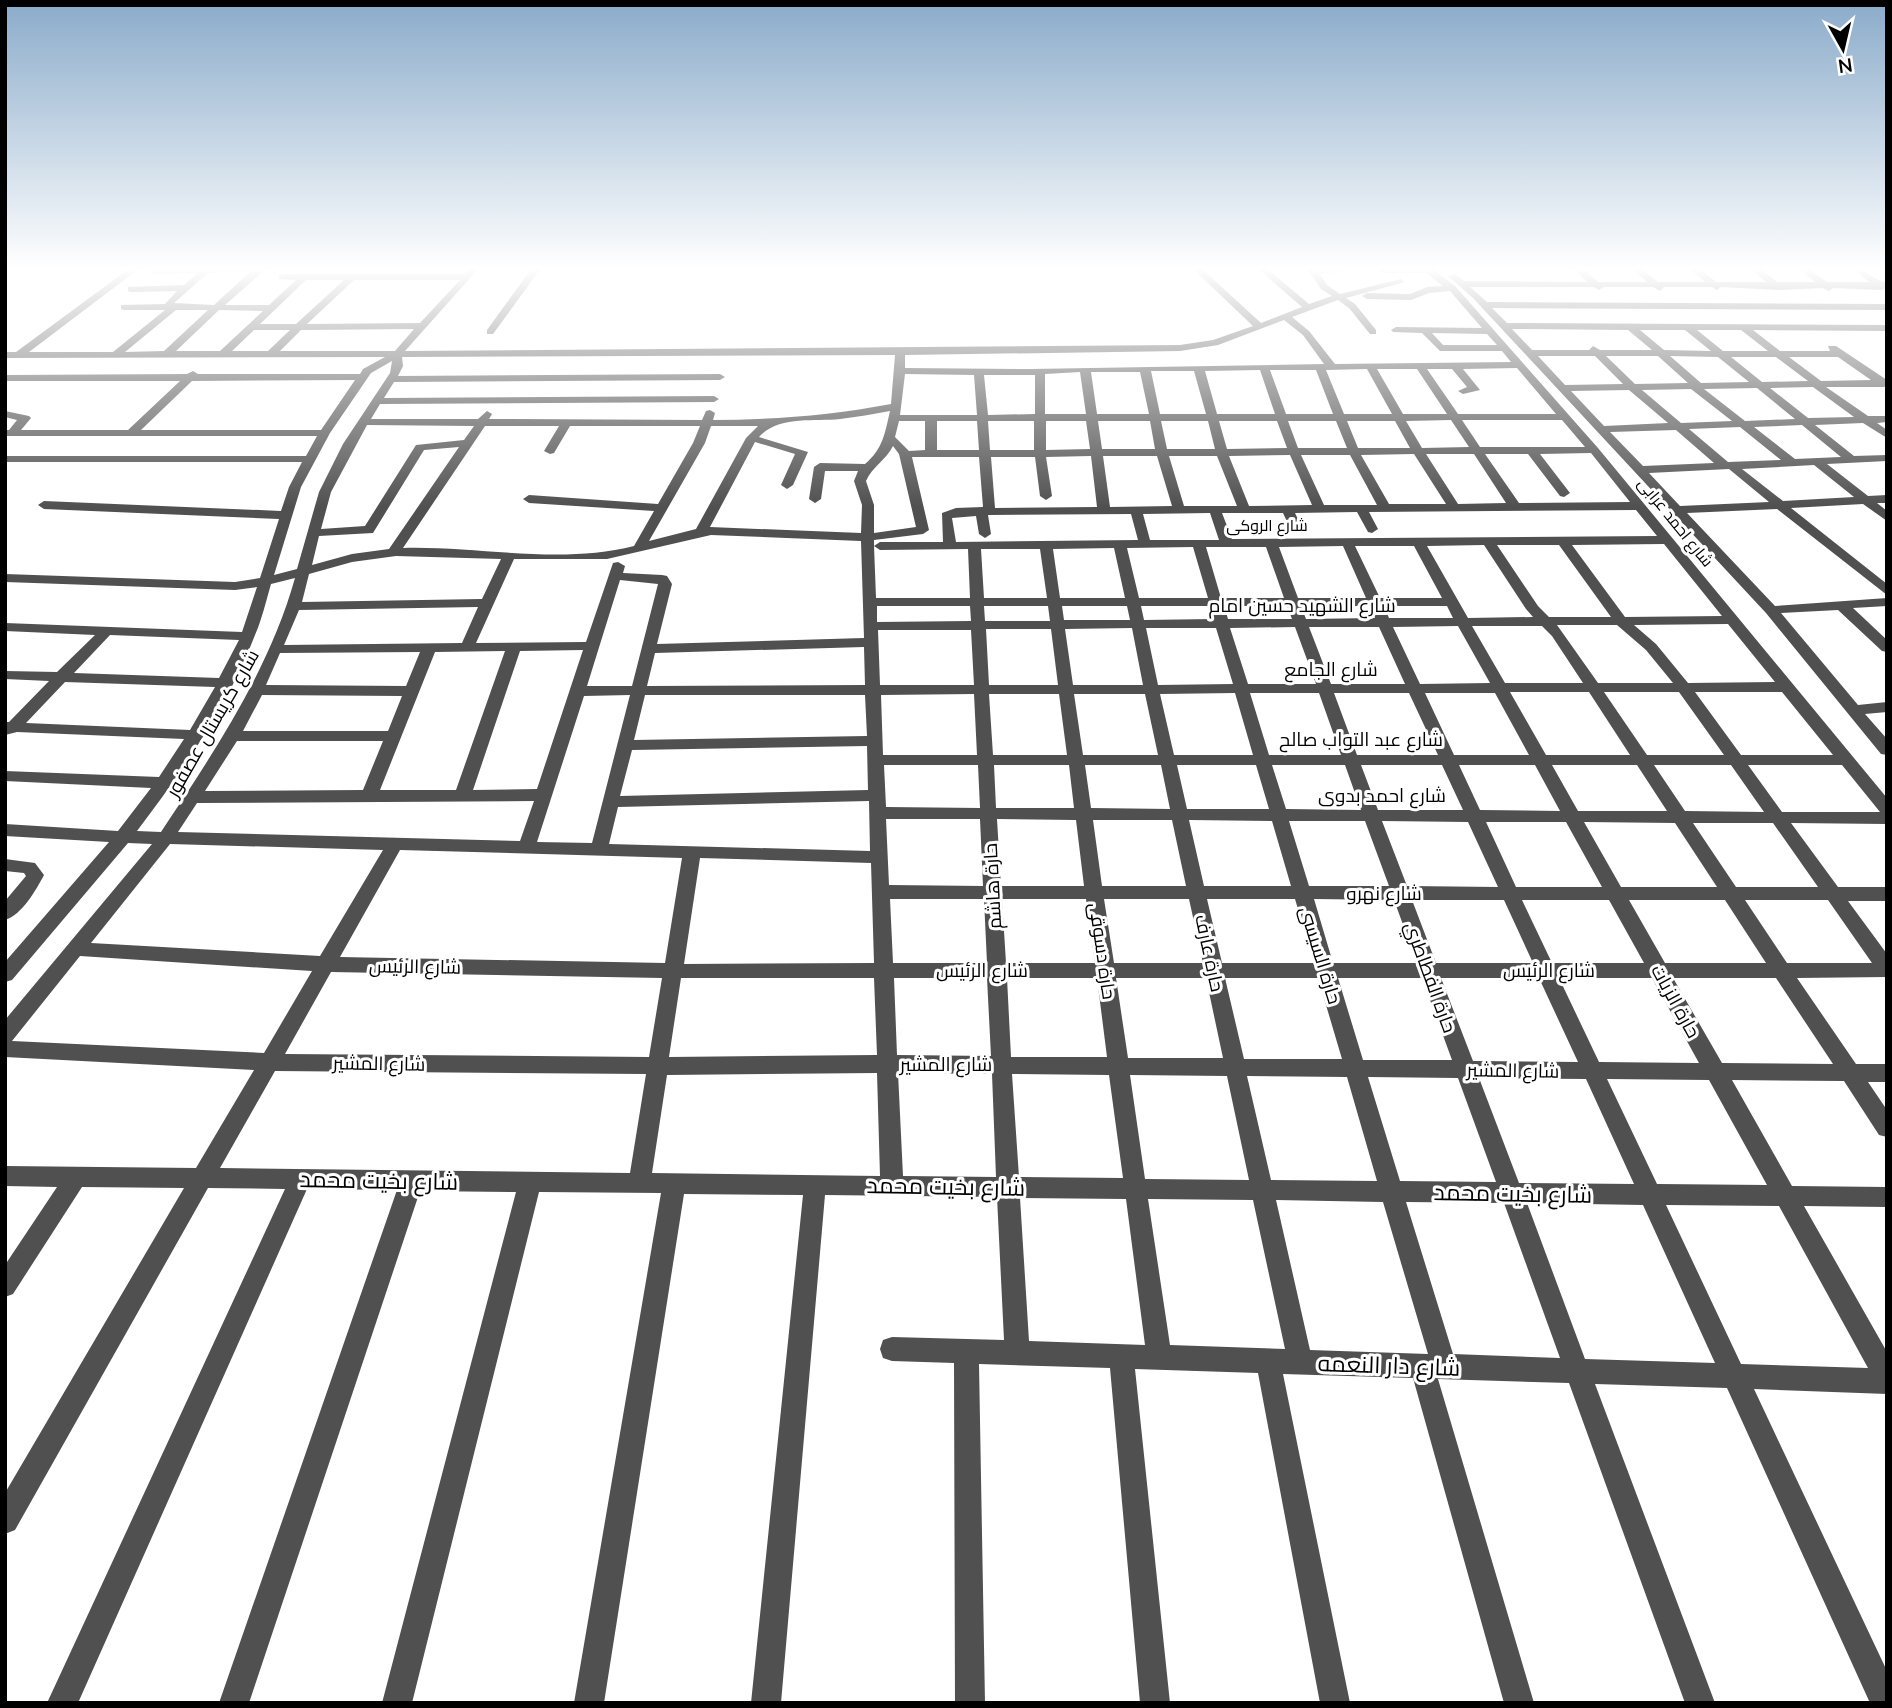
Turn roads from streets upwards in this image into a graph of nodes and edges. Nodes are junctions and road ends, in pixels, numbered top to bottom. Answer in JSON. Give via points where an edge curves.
{"nodes":[{"id":1,"x":32,"y":348,"type":"edge"},
{"id":2,"x":124,"y":348,"type":"edge"},
{"id":3,"x":174,"y":348,"type":"edge"},
{"id":4,"x":226,"y":348,"type":"edge"},
{"id":5,"x":277,"y":348,"type":"edge"},
{"id":6,"x":403,"y":348,"type":"edge"},
{"id":7,"x":1182,"y":348,"type":"edge"},
{"id":8,"x":1314,"y":348,"type":"edge"},
{"id":9,"x":1440,"y":348,"type":"edge"},
{"id":10,"x":1504,"y":348,"type":"joint"},
{"id":11,"x":1524,"y":348,"type":"edge"},
{"id":12,"x":1592,"y":348,"type":"edge"},
{"id":13,"x":1654,"y":348,"type":"edge"},
{"id":14,"x":1714,"y":348,"type":"edge"},
{"id":15,"x":1770,"y":348,"type":"edge"},
{"id":16,"x":1832,"y":348,"type":"edge"},
{"id":17,"x":900,"y":352,"type":"junction"},
{"id":18,"x":727,"y":353,"type":"junction"},
{"id":19,"x":1529,"y":353,"type":"junction"},
{"id":20,"x":1597,"y":353,"type":"junction"},
{"id":21,"x":1660,"y":353,"type":"junction"},
{"id":22,"x":1720,"y":353,"type":"junction"},
{"id":23,"x":397,"y":354,"type":"junction"},
{"id":24,"x":529,"y":354,"type":"junction"},
{"id":25,"x":1778,"y":354,"type":"junction"},
{"id":26,"x":1841,"y":354,"type":"junction"},
{"id":27,"x":5,"y":355,"type":"edge"},
{"id":28,"x":22,"y":355,"type":"junction"},
{"id":29,"x":115,"y":355,"type":"junction"},
{"id":30,"x":166,"y":355,"type":"junction"},
{"id":31,"x":217,"y":355,"type":"junction"},
{"id":32,"x":270,"y":355,"type":"junction"},
{"id":33,"x":1519,"y":365,"type":"junction"},
{"id":34,"x":1420,"y":366,"type":"junction"},
{"id":35,"x":1455,"y":366,"type":"junction"},
{"id":36,"x":1326,"y":367,"type":"junction"},
{"id":37,"x":1371,"y":367,"type":"junction"},
{"id":38,"x":1264,"y":368,"type":"junction"},
{"id":39,"x":1086,"y":369,"type":"junction"},
{"id":40,"x":1145,"y":369,"type":"junction"},
{"id":41,"x":1199,"y":369,"type":"junction"},
{"id":42,"x":5,"y":370,"type":"edge"},
{"id":43,"x":901,"y":372,"type":"junction"},
{"id":44,"x":979,"y":372,"type":"junction"},
{"id":45,"x":1040,"y":372,"type":"junction"},
{"id":46,"x":189,"y":377,"type":"junction"},
{"id":47,"x":362,"y":377,"type":"junction"},
{"id":48,"x":720,"y":377,"type":"junction"},
{"id":49,"x":5,"y":378,"type":"edge"},
{"id":50,"x":391,"y":379,"type":"junction"},
{"id":51,"x":512,"y":379,"type":"junction"},
{"id":52,"x":1816,"y":384,"type":"junction"},
{"id":53,"x":1885,"y":384,"type":"edge"},
{"id":54,"x":1759,"y":385,"type":"junction"},
{"id":55,"x":1696,"y":386,"type":"junction"},
{"id":56,"x":1632,"y":387,"type":"junction"},
{"id":57,"x":1562,"y":388,"type":"junction"},
{"id":58,"x":1462,"y":391,"type":"dead end"},
{"id":59,"x":713,"y":399,"type":"junction"},
{"id":60,"x":377,"y":401,"type":"junction"},
{"id":61,"x":497,"y":401,"type":"junction"},
{"id":62,"x":895,"y":412,"type":"junction"},
{"id":63,"x":5,"y":414,"type":"edge"},
{"id":64,"x":1454,"y":417,"type":"junction"},
{"id":65,"x":1564,"y":417,"type":"junction"},
{"id":66,"x":1282,"y":418,"type":"junction"},
{"id":67,"x":1341,"y":418,"type":"junction"},
{"id":68,"x":1400,"y":418,"type":"junction"},
{"id":69,"x":1039,"y":419,"type":"junction"},
{"id":70,"x":1092,"y":419,"type":"junction"},
{"id":71,"x":1155,"y":419,"type":"junction"},
{"id":72,"x":1213,"y":419,"type":"junction"},
{"id":73,"x":1865,"y":419,"type":"junction"},
{"id":74,"x":1887,"y":419,"type":"edge"},
{"id":75,"x":931,"y":420,"type":"junction"},
{"id":76,"x":981,"y":420,"type":"junction"},
{"id":77,"x":1803,"y":420,"type":"junction"},
{"id":78,"x":708,"y":421,"type":"junction"},
{"id":79,"x":364,"y":422,"type":"junction"},
{"id":80,"x":482,"y":422,"type":"junction"},
{"id":81,"x":567,"y":422,"type":"junction"},
{"id":82,"x":771,"y":423,"type":"junction"},
{"id":83,"x":1742,"y":423,"type":"junction"},
{"id":84,"x":1676,"y":426,"type":"junction"},
{"id":85,"x":1601,"y":429,"type":"junction"},
{"id":86,"x":9,"y":433,"type":"edge"},
{"id":87,"x":131,"y":433,"type":"junction"},
{"id":88,"x":324,"y":433,"type":"junction"},
{"id":89,"x":1887,"y":435,"type":"edge"},
{"id":90,"x":752,"y":438,"type":"junction"},
{"id":91,"x":889,"y":438,"type":"junction"},
{"id":92,"x":468,"y":443,"type":"junction"},
{"id":93,"x":1594,"y":450,"type":"junction"},
{"id":94,"x":550,"y":451,"type":"dead end"},
{"id":95,"x":1418,"y":451,"type":"junction"},
{"id":96,"x":1475,"y":451,"type":"junction"},
{"id":97,"x":1532,"y":451,"type":"junction"},
{"id":98,"x":1294,"y":452,"type":"junction"},
{"id":99,"x":1354,"y":452,"type":"junction"},
{"id":100,"x":1162,"y":453,"type":"junction"},
{"id":101,"x":1222,"y":453,"type":"junction"},
{"id":102,"x":905,"y":454,"type":"junction"},
{"id":103,"x":931,"y":454,"type":"junction"},
{"id":104,"x":983,"y":454,"type":"junction"},
{"id":105,"x":1040,"y":454,"type":"junction"},
{"id":106,"x":1096,"y":454,"type":"junction"},
{"id":107,"x":1887,"y":458,"type":"edge"},
{"id":108,"x":5,"y":459,"type":"edge"},
{"id":109,"x":309,"y":459,"type":"junction"},
{"id":110,"x":1852,"y":460,"type":"junction"},
{"id":111,"x":1817,"y":462,"type":"junction"},
{"id":112,"x":1793,"y":463,"type":"junction"},
{"id":113,"x":1728,"y":466,"type":"junction"},
{"id":114,"x":867,"y":468,"type":"junction"},
{"id":115,"x":1642,"y":470,"type":"junction"},
{"id":116,"x":787,"y":485,"type":"dead end"},
{"id":117,"x":1564,"y":493,"type":"dead end"},
{"id":118,"x":1046,"y":496,"type":"dead end"},
{"id":119,"x":529,"y":499,"type":"dead end"},
{"id":120,"x":815,"y":499,"type":"dead end"},
{"id":121,"x":1887,"y":499,"type":"edge"},
{"id":122,"x":1865,"y":500,"type":"junction"},
{"id":123,"x":1779,"y":504,"type":"junction"},
{"id":124,"x":44,"y":505,"type":"dead end"},
{"id":125,"x":1640,"y":506,"type":"junction"},
{"id":126,"x":1454,"y":507,"type":"junction"},
{"id":127,"x":1516,"y":507,"type":"junction"},
{"id":128,"x":662,"y":508,"type":"junction"},
{"id":129,"x":1361,"y":508,"type":"junction"},
{"id":130,"x":1385,"y":508,"type":"junction"},
{"id":131,"x":1214,"y":509,"type":"junction"},
{"id":132,"x":1244,"y":509,"type":"junction"},
{"id":133,"x":1287,"y":509,"type":"junction"},
{"id":134,"x":1320,"y":509,"type":"junction"},
{"id":135,"x":1104,"y":510,"type":"junction"},
{"id":136,"x":1136,"y":510,"type":"junction"},
{"id":137,"x":1179,"y":510,"type":"junction"},
{"id":138,"x":1680,"y":510,"type":"junction"},
{"id":139,"x":984,"y":511,"type":"junction"},
{"id":140,"x":1060,"y":511,"type":"junction"},
{"id":141,"x":284,"y":515,"type":"junction"},
{"id":142,"x":1887,"y":517,"type":"edge"},
{"id":143,"x":1653,"y":523,"type":"junction"},
{"id":144,"x":1692,"y":523,"type":"junction"},
{"id":145,"x":1062,"y":526,"type":"dead end"},
{"id":146,"x":1372,"y":529,"type":"dead end"},
{"id":147,"x":1297,"y":530,"type":"dead end"},
{"id":148,"x":701,"y":532,"type":"junction"},
{"id":149,"x":313,"y":533,"type":"junction"},
{"id":150,"x":985,"y":534,"type":"dead end"},
{"id":151,"x":1668,"y":540,"type":"junction"},
{"id":152,"x":1488,"y":541,"type":"junction"},
{"id":153,"x":1563,"y":541,"type":"junction"},
{"id":154,"x":867,"y":542,"type":"junction"},
{"id":155,"x":1347,"y":542,"type":"junction"},
{"id":156,"x":1418,"y":542,"type":"junction"},
{"id":157,"x":1198,"y":543,"type":"junction"},
{"id":158,"x":1227,"y":543,"type":"junction"},
{"id":159,"x":1271,"y":543,"type":"junction"},
{"id":160,"x":1046,"y":544,"type":"junction"},
{"id":161,"x":1120,"y":544,"type":"junction"},
{"id":162,"x":1145,"y":544,"type":"junction"},
{"id":163,"x":950,"y":545,"type":"junction"},
{"id":164,"x":974,"y":545,"type":"junction"},
{"id":165,"x":638,"y":550,"type":"junction"},
{"id":166,"x":393,"y":553,"type":"junction"},
{"id":167,"x":622,"y":553,"type":"junction"},
{"id":168,"x":508,"y":557,"type":"junction"},
{"id":169,"x":305,"y":569,"type":"junction"},
{"id":170,"x":614,"y":576,"type":"junction"},
{"id":171,"x":5,"y":578,"type":"edge"},
{"id":172,"x":265,"y":581,"type":"junction"},
{"id":173,"x":1887,"y":591,"type":"edge"},
{"id":174,"x":870,"y":602,"type":"junction"},
{"id":175,"x":976,"y":602,"type":"junction"},
{"id":176,"x":1054,"y":602,"type":"junction"},
{"id":177,"x":1133,"y":602,"type":"junction"},
{"id":178,"x":1215,"y":602,"type":"junction"},
{"id":179,"x":1293,"y":602,"type":"junction"},
{"id":180,"x":1375,"y":602,"type":"junction"},
{"id":181,"x":1452,"y":602,"type":"junction"},
{"id":182,"x":1887,"y":602,"type":"edge"},
{"id":183,"x":487,"y":603,"type":"junction"},
{"id":184,"x":294,"y":606,"type":"junction"},
{"id":185,"x":1841,"y":606,"type":"junction"},
{"id":186,"x":1771,"y":610,"type":"junction"},
{"id":187,"x":1734,"y":620,"type":"junction"},
{"id":188,"x":1548,"y":622,"type":"junction"},
{"id":189,"x":1622,"y":622,"type":"junction"},
{"id":190,"x":1386,"y":624,"type":"junction"},
{"id":191,"x":1464,"y":624,"type":"junction"},
{"id":192,"x":978,"y":625,"type":"junction"},
{"id":193,"x":1058,"y":625,"type":"junction"},
{"id":194,"x":1138,"y":625,"type":"junction"},
{"id":195,"x":1222,"y":625,"type":"junction"},
{"id":196,"x":1301,"y":625,"type":"junction"},
{"id":197,"x":7,"y":629,"type":"edge"},
{"id":198,"x":106,"y":631,"type":"junction"},
{"id":199,"x":871,"y":634,"type":"junction"},
{"id":200,"x":248,"y":636,"type":"junction"},
{"id":201,"x":592,"y":646,"type":"junction"},
{"id":202,"x":467,"y":647,"type":"junction"},
{"id":203,"x":514,"y":647,"type":"junction"},
{"id":204,"x":429,"y":648,"type":"junction"},
{"id":205,"x":1887,"y":648,"type":"edge"},
{"id":206,"x":277,"y":649,"type":"junction"},
{"id":207,"x":649,"y":649,"type":"junction"},
{"id":208,"x":5,"y":675,"type":"edge"},
{"id":209,"x":61,"y":677,"type":"junction"},
{"id":210,"x":226,"y":683,"type":"junction"},
{"id":211,"x":1788,"y":687,"type":"junction"},
{"id":212,"x":1241,"y":688,"type":"junction"},
{"id":213,"x":1325,"y":688,"type":"junction"},
{"id":214,"x":1415,"y":688,"type":"junction"},
{"id":215,"x":1500,"y":688,"type":"junction"},
{"id":216,"x":1594,"y":688,"type":"junction"},
{"id":217,"x":1685,"y":688,"type":"junction"},
{"id":218,"x":873,"y":689,"type":"junction"},
{"id":219,"x":981,"y":689,"type":"junction"},
{"id":220,"x":1066,"y":689,"type":"junction"},
{"id":221,"x":1152,"y":689,"type":"junction"},
{"id":222,"x":257,"y":690,"type":"junction"},
{"id":223,"x":411,"y":691,"type":"junction"},
{"id":224,"x":578,"y":691,"type":"junction"},
{"id":225,"x":639,"y":691,"type":"junction"},
{"id":226,"x":1887,"y":708,"type":"edge"},
{"id":227,"x":1853,"y":710,"type":"junction"},
{"id":228,"x":8,"y":729,"type":"edge"},
{"id":229,"x":197,"y":735,"type":"junction"},
{"id":230,"x":232,"y":736,"type":"junction"},
{"id":231,"x":393,"y":736,"type":"junction"},
{"id":232,"x":875,"y":741,"type":"junction"},
{"id":233,"x":625,"y":745,"type":"junction"},
{"id":234,"x":1887,"y":750,"type":"edge"},
{"id":235,"x":876,"y":760,"type":"junction"},
{"id":236,"x":985,"y":760,"type":"junction"},
{"id":237,"x":1076,"y":760,"type":"junction"},
{"id":238,"x":1168,"y":760,"type":"junction"},
{"id":239,"x":1262,"y":760,"type":"junction"},
{"id":240,"x":1351,"y":760,"type":"junction"},
{"id":241,"x":1449,"y":760,"type":"junction"},
{"id":242,"x":1541,"y":760,"type":"junction"},
{"id":243,"x":1642,"y":760,"type":"junction"},
{"id":244,"x":1736,"y":760,"type":"junction"},
{"id":245,"x":1846,"y":760,"type":"junction"},
{"id":246,"x":5,"y":776,"type":"edge"},
{"id":247,"x":164,"y":783,"type":"junction"},
{"id":248,"x":463,"y":795,"type":"junction"},
{"id":249,"x":544,"y":795,"type":"junction"},
{"id":250,"x":877,"y":795,"type":"junction"},
{"id":251,"x":369,"y":796,"type":"junction"},
{"id":252,"x":194,"y":797,"type":"junction"},
{"id":253,"x":611,"y":802,"type":"junction"},
{"id":254,"x":1887,"y":810,"type":"edge"},
{"id":255,"x":878,"y":813,"type":"junction"},
{"id":256,"x":988,"y":814,"type":"junction"},
{"id":257,"x":1084,"y":814,"type":"junction"},
{"id":258,"x":1180,"y":815,"type":"junction"},
{"id":259,"x":1279,"y":815,"type":"junction"},
{"id":260,"x":1372,"y":816,"type":"junction"},
{"id":261,"x":1475,"y":816,"type":"junction"},
{"id":262,"x":1573,"y":817,"type":"junction"},
{"id":263,"x":1680,"y":817,"type":"junction"},
{"id":264,"x":1778,"y":818,"type":"junction"},
{"id":265,"x":1887,"y":818,"type":"edge"},
{"id":266,"x":5,"y":830,"type":"edge"},
{"id":267,"x":123,"y":836,"type":"junction"},
{"id":268,"x":166,"y":838,"type":"junction"},
{"id":269,"x":395,"y":844,"type":"junction"},
{"id":270,"x":527,"y":847,"type":"junction"},
{"id":271,"x":599,"y":849,"type":"junction"},
{"id":272,"x":692,"y":852,"type":"junction"},
{"id":273,"x":879,"y":857,"type":"junction"},
{"id":274,"x":5,"y":865,"type":"edge"},
{"id":275,"x":880,"y":891,"type":"junction"},
{"id":276,"x":993,"y":892,"type":"junction"},
{"id":277,"x":1094,"y":892,"type":"junction"},
{"id":278,"x":1197,"y":892,"type":"junction"},
{"id":279,"x":1302,"y":892,"type":"junction"},
{"id":280,"x":1400,"y":893,"type":"junction"},
{"id":281,"x":1510,"y":893,"type":"junction"},
{"id":282,"x":1615,"y":893,"type":"junction"},
{"id":283,"x":1730,"y":894,"type":"junction"},
{"id":284,"x":1833,"y":894,"type":"junction"},
{"id":285,"x":1887,"y":894,"type":"edge"},
{"id":286,"x":5,"y":913,"type":"edge"},
{"id":287,"x":77,"y":950,"type":"junction"},
{"id":288,"x":324,"y":964,"type":"junction"},
{"id":289,"x":884,"y":970,"type":"junction"},
{"id":290,"x":997,"y":970,"type":"junction"},
{"id":291,"x":1105,"y":970,"type":"junction"},
{"id":292,"x":1214,"y":970,"type":"junction"},
{"id":293,"x":1325,"y":970,"type":"junction"},
{"id":294,"x":1429,"y":970,"type":"junction"},
{"id":295,"x":1546,"y":970,"type":"junction"},
{"id":296,"x":1658,"y":970,"type":"junction"},
{"id":297,"x":1781,"y":970,"type":"junction"},
{"id":298,"x":1887,"y":970,"type":"edge"},
{"id":299,"x":674,"y":971,"type":"junction"},
{"id":300,"x":5,"y":975,"type":"edge"},
{"id":301,"x":5,"y":1035,"type":"edge"},
{"id":302,"x":5,"y":1049,"type":"edge"},
{"id":303,"x":269,"y":1062,"type":"junction"},
{"id":304,"x":887,"y":1064,"type":"junction"},
{"id":305,"x":1002,"y":1065,"type":"junction"},
{"id":306,"x":658,"y":1066,"type":"junction"},
{"id":307,"x":1119,"y":1066,"type":"junction"},
{"id":308,"x":1235,"y":1067,"type":"junction"},
{"id":309,"x":1354,"y":1068,"type":"junction"},
{"id":310,"x":1465,"y":1069,"type":"junction"},
{"id":311,"x":1593,"y":1070,"type":"junction"},
{"id":312,"x":1716,"y":1072,"type":"junction"},
{"id":313,"x":1850,"y":1073,"type":"junction"},
{"id":314,"x":1887,"y":1073,"type":"edge"},
{"id":315,"x":1887,"y":1128,"type":"edge"},
{"id":316,"x":5,"y":1175,"type":"edge"},
{"id":317,"x":77,"y":1177,"type":"junction"},
{"id":318,"x":202,"y":1178,"type":"junction"},
{"id":319,"x":301,"y":1179,"type":"junction"},
{"id":320,"x":412,"y":1180,"type":"junction"},
{"id":321,"x":530,"y":1182,"type":"junction"},
{"id":322,"x":639,"y":1183,"type":"junction"},
{"id":323,"x":674,"y":1183,"type":"junction"},
{"id":324,"x":815,"y":1185,"type":"junction"},
{"id":325,"x":892,"y":1186,"type":"junction"},
{"id":326,"x":1008,"y":1187,"type":"junction"},
{"id":327,"x":1135,"y":1189,"type":"junction"},
{"id":328,"x":1262,"y":1190,"type":"junction"},
{"id":329,"x":1391,"y":1192,"type":"junction"},
{"id":330,"x":1510,"y":1193,"type":"junction"},
{"id":331,"x":1650,"y":1195,"type":"junction"},
{"id":332,"x":1786,"y":1196,"type":"junction"},
{"id":333,"x":1887,"y":1198,"type":"edge"},
{"id":334,"x":5,"y":1286,"type":"edge"},
{"id":335,"x":892,"y":1349,"type":"dead end"},
{"id":336,"x":966,"y":1352,"type":"junction"},
{"id":337,"x":1017,"y":1354,"type":"junction"},
{"id":338,"x":1121,"y":1357,"type":"junction"},
{"id":339,"x":1159,"y":1358,"type":"junction"},
{"id":340,"x":1268,"y":1362,"type":"junction"},
{"id":341,"x":1300,"y":1362,"type":"junction"},
{"id":342,"x":1433,"y":1367,"type":"junction"},
{"id":343,"x":1576,"y":1372,"type":"junction"},
{"id":344,"x":1732,"y":1377,"type":"junction"},
{"id":345,"x":1887,"y":1379,"type":"edge"},
{"id":346,"x":5,"y":1520,"type":"edge"},
{"id":347,"x":62,"y":1703,"type":"edge"},
{"id":348,"x":234,"y":1703,"type":"edge"},
{"id":349,"x":397,"y":1703,"type":"edge"},
{"id":350,"x":589,"y":1703,"type":"edge"},
{"id":351,"x":766,"y":1703,"type":"edge"},
{"id":352,"x":970,"y":1703,"type":"edge"},
{"id":353,"x":1155,"y":1703,"type":"edge"},
{"id":354,"x":1335,"y":1703,"type":"edge"},
{"id":355,"x":1518,"y":1703,"type":"edge"},
{"id":356,"x":1700,"y":1703,"type":"edge"},
{"id":357,"x":1886,"y":1703,"type":"edge"}],
"edges":[{"from":1,"to":28,"type":"street"},
{"from":2,"to":29,"type":"street"},
{"from":3,"to":30,"type":"street"},
{"from":4,"to":31,"type":"street"},
{"from":5,"to":32,"type":"street"},
{"from":6,"to":23,"type":"street","name":"شارع كريستال عصفور"},
{"from":7,"to":17,"type":"street"},
{"from":8,"to":36,"type":"street"},
{"from":9,"to":10,"type":"street"},
{"from":10,"to":33,"type":"street","name":"شارع احمد عرابى"},
{"from":11,"to":19,"type":"street","name":"شارع احمد عرابى"},
{"from":12,"to":20,"type":"street"},
{"from":13,"to":21,"type":"street"},
{"from":14,"to":22,"type":"street"},
{"from":15,"to":25,"type":"street"},
{"from":16,"to":26,"type":"street"},
{"from":17,"to":18,"type":"street"},
{"from":17,"to":43,"type":"street"},
{"from":18,"to":24,"type":"street"},
{"from":18,"to":48,"type":"street"},
{"from":19,"to":20,"type":"street"},
{"from":19,"to":57,"type":"street","name":"شارع احمد عرابى"},
{"from":20,"to":21,"type":"street"},
{"from":20,"to":56,"type":"street"},
{"from":21,"to":22,"type":"street"},
{"from":21,"to":55,"type":"street"},
{"from":22,"to":25,"type":"street"},
{"from":22,"to":54,"type":"street"},
{"from":23,"to":24,"type":"street"},
{"from":23,"to":32,"type":"street"},
{"from":23,"to":47,"type":"street","name":"شارع كريستال عصفور"},
{"from":23,"to":50,"type":"street","name":"شارع كريستال عصفور","via":[[398,366]]},
{"from":24,"to":51,"type":"street"},
{"from":25,"to":26,"type":"street"},
{"from":25,"to":52,"type":"street"},
{"from":26,"to":53,"type":"street"},
{"from":27,"to":28,"type":"street"},
{"from":28,"to":29,"type":"street"},
{"from":28,"to":42,"type":"street"},
{"from":29,"to":30,"type":"street"},
{"from":30,"to":31,"type":"street"},
{"from":31,"to":32,"type":"street"},
{"from":31,"to":46,"type":"street"},
{"from":33,"to":35,"type":"street"},
{"from":33,"to":65,"type":"street","name":"شارع احمد عرابى"},
{"from":34,"to":35,"type":"street"},
{"from":34,"to":37,"type":"street"},
{"from":34,"to":64,"type":"street"},
{"from":35,"to":58,"type":"street","via":[[1475,390]]},
{"from":36,"to":37,"type":"street"},
{"from":36,"to":38,"type":"street"},
{"from":36,"to":67,"type":"street"},
{"from":37,"to":68,"type":"street"},
{"from":38,"to":41,"type":"street"},
{"from":38,"to":66,"type":"street"},
{"from":39,"to":40,"type":"street"},
{"from":39,"to":45,"type":"street"},
{"from":39,"to":70,"type":"street"},
{"from":40,"to":41,"type":"street"},
{"from":40,"to":71,"type":"street"},
{"from":41,"to":72,"type":"street"},
{"from":43,"to":44,"type":"street"},
{"from":43,"to":62,"type":"street"},
{"from":44,"to":45,"type":"street"},
{"from":44,"to":76,"type":"street"},
{"from":45,"to":69,"type":"street"},
{"from":46,"to":47,"type":"street"},
{"from":46,"to":49,"type":"street"},
{"from":46,"to":87,"type":"street"},
{"from":47,"to":88,"type":"street","name":"شارع كريستال عصفور"},
{"from":48,"to":51,"type":"street"},
{"from":48,"to":59,"type":"street"},
{"from":50,"to":51,"type":"street"},
{"from":50,"to":60,"type":"street","name":"شارع كريستال عصفور"},
{"from":51,"to":61,"type":"street"},
{"from":52,"to":53,"type":"street"},
{"from":52,"to":54,"type":"street"},
{"from":52,"to":73,"type":"street"},
{"from":54,"to":55,"type":"street"},
{"from":54,"to":77,"type":"street"},
{"from":55,"to":56,"type":"street"},
{"from":55,"to":83,"type":"street"},
{"from":56,"to":57,"type":"street"},
{"from":56,"to":84,"type":"street"},
{"from":57,"to":85,"type":"street","name":"شارع احمد عرابى"},
{"from":59,"to":61,"type":"street"},
{"from":59,"to":78,"type":"street"},
{"from":60,"to":61,"type":"street"},
{"from":60,"to":79,"type":"street","name":"شارع كريستال عصفور"},
{"from":61,"to":80,"type":"street"},
{"from":62,"to":75,"type":"street"},
{"from":62,"to":82,"type":"street"},
{"from":62,"to":91,"type":"street"},
{"from":63,"to":86,"type":"street","via":[[24,418]]},
{"from":64,"to":65,"type":"street"},
{"from":64,"to":68,"type":"street"},
{"from":64,"to":96,"type":"street"},
{"from":65,"to":93,"type":"street","name":"شارع احمد عرابى"},
{"from":66,"to":67,"type":"street"},
{"from":66,"to":72,"type":"street"},
{"from":66,"to":98,"type":"street"},
{"from":67,"to":68,"type":"street"},
{"from":67,"to":99,"type":"street"},
{"from":68,"to":95,"type":"street"},
{"from":69,"to":70,"type":"street"},
{"from":69,"to":76,"type":"street"},
{"from":69,"to":105,"type":"street"},
{"from":70,"to":71,"type":"street"},
{"from":70,"to":106,"type":"street"},
{"from":71,"to":72,"type":"street"},
{"from":71,"to":100,"type":"street"},
{"from":72,"to":101,"type":"street"},
{"from":73,"to":74,"type":"street"},
{"from":73,"to":77,"type":"street"},
{"from":73,"to":89,"type":"street"},
{"from":75,"to":76,"type":"street"},
{"from":75,"to":103,"type":"street"},
{"from":76,"to":104,"type":"street"},
{"from":77,"to":83,"type":"street"},
{"from":77,"to":110,"type":"street"},
{"from":78,"to":81,"type":"street"},
{"from":78,"to":82,"type":"street"},
{"from":78,"to":128,"type":"street"},
{"from":79,"to":80,"type":"street"},
{"from":79,"to":149,"type":"street","name":"شارع كريستال عصفور","via":[[330,480]]},
{"from":80,"to":81,"type":"street"},
{"from":80,"to":92,"type":"street"},
{"from":81,"to":94,"type":"street"},
{"from":82,"to":90,"type":"street"},
{"from":83,"to":84,"type":"street"},
{"from":83,"to":112,"type":"street"},
{"from":84,"to":85,"type":"street"},
{"from":84,"to":113,"type":"street"},
{"from":85,"to":115,"type":"street","name":"شارع احمد عرابى"},
{"from":86,"to":87,"type":"street"},
{"from":87,"to":88,"type":"street"},
{"from":88,"to":109,"type":"street","name":"شارع كريستال عصفور"},
{"from":90,"to":116,"type":"street","via":[[801,451]]},
{"from":90,"to":148,"type":"street"},
{"from":91,"to":102,"type":"street"},
{"from":91,"to":114,"type":"street","via":[[882,456]]},
{"from":92,"to":149,"type":"street","via":[[420,447],[369,530]]},
{"from":92,"to":166,"type":"street"},
{"from":93,"to":97,"type":"street"},
{"from":93,"to":125,"type":"street","name":"شارع احمد عرابى"},
{"from":95,"to":96,"type":"street"},
{"from":95,"to":99,"type":"street"},
{"from":95,"to":126,"type":"street"},
{"from":96,"to":97,"type":"street"},
{"from":96,"to":127,"type":"street"},
{"from":97,"to":117,"type":"street"},
{"from":98,"to":99,"type":"street"},
{"from":98,"to":101,"type":"street"},
{"from":98,"to":134,"type":"street"},
{"from":99,"to":130,"type":"street"},
{"from":100,"to":101,"type":"street"},
{"from":100,"to":106,"type":"street"},
{"from":100,"to":137,"type":"street"},
{"from":101,"to":132,"type":"street"},
{"from":102,"to":103,"type":"street"},
{"from":102,"to":154,"type":"street","via":[[924,529]]},
{"from":103,"to":104,"type":"street"},
{"from":104,"to":105,"type":"street"},
{"from":104,"to":139,"type":"street","via":[[989,508]]},
{"from":105,"to":106,"type":"street"},
{"from":105,"to":118,"type":"street"},
{"from":106,"to":135,"type":"street"},
{"from":107,"to":110,"type":"street"},
{"from":108,"to":109,"type":"street"},
{"from":109,"to":141,"type":"street","name":"شارع كريستال عصفور"},
{"from":110,"to":111,"type":"street"},
{"from":111,"to":112,"type":"street"},
{"from":111,"to":122,"type":"street"},
{"from":112,"to":113,"type":"street"},
{"from":113,"to":115,"type":"street"},
{"from":113,"to":123,"type":"street"},
{"from":114,"to":120,"type":"street","via":[[820,467]]},
{"from":114,"to":154,"type":"street","via":[[860,481],[868,505]]},
{"from":115,"to":138,"type":"street","name":"شارع احمد عرابى"},
{"from":119,"to":128,"type":"street"},
{"from":121,"to":122,"type":"street"},
{"from":122,"to":123,"type":"street"},
{"from":122,"to":142,"type":"street"},
{"from":123,"to":138,"type":"street"},
{"from":123,"to":173,"type":"street"},
{"from":124,"to":141,"type":"street"},
{"from":125,"to":127,"type":"street"},
{"from":125,"to":143,"type":"street","name":"شارع احمد عرابى"},
{"from":126,"to":127,"type":"street"},
{"from":126,"to":130,"type":"street"},
{"from":128,"to":165,"type":"street"},
{"from":129,"to":130,"type":"street"},
{"from":129,"to":134,"type":"street"},
{"from":129,"to":146,"type":"street"},
{"from":131,"to":132,"type":"street"},
{"from":131,"to":137,"type":"street"},
{"from":131,"to":158,"type":"street"},
{"from":132,"to":133,"type":"street"},
{"from":133,"to":134,"type":"street"},
{"from":133,"to":147,"type":"street"},
{"from":135,"to":136,"type":"street"},
{"from":135,"to":140,"type":"street"},
{"from":136,"to":137,"type":"street"},
{"from":136,"to":162,"type":"street"},
{"from":138,"to":144,"type":"street","name":"شارع احمد عرابى"},
{"from":139,"to":140,"type":"street"},
{"from":139,"to":150,"type":"street"},
{"from":139,"to":163,"type":"street","via":[[946,516]]},
{"from":140,"to":145,"type":"street"},
{"from":141,"to":172,"type":"street","name":"شارع كريستال عصفور"},
{"from":143,"to":144,"type":"street"},
{"from":143,"to":151,"type":"street","name":"شارع احمد عرابى"},
{"from":144,"to":186,"type":"street","name":"شارع احمد عرابى"},
{"from":148,"to":154,"type":"street"},
{"from":148,"to":165,"type":"street"},
{"from":149,"to":169,"type":"street","name":"شارع كريستال عصفور"},
{"from":151,"to":153,"type":"street","name":"شارع الروكى"},
{"from":151,"to":187,"type":"street","name":"شارع احمد عرابى"},
{"from":152,"to":153,"type":"street","name":"شارع الروكى"},
{"from":152,"to":156,"type":"street","name":"شارع الروكى"},
{"from":152,"to":188,"type":"street","via":[[1533,609]]},
{"from":153,"to":189,"type":"street"},
{"from":154,"to":163,"type":"street","name":"شارع الروكى"},
{"from":154,"to":174,"type":"street"},
{"from":155,"to":156,"type":"street","name":"شارع الروكى"},
{"from":155,"to":159,"type":"street","name":"شارع الروكى"},
{"from":155,"to":180,"type":"street"},
{"from":156,"to":181,"type":"street","name":"حارة الزيات"},
{"from":157,"to":158,"type":"street","name":"شارع الروكى"},
{"from":157,"to":162,"type":"street","name":"شارع الروكى"},
{"from":157,"to":178,"type":"street","name":"حارة السيسى"},
{"from":158,"to":159,"type":"street","name":"شارع الروكى"},
{"from":159,"to":179,"type":"street","name":"حارة الفطاطري"},
{"from":160,"to":161,"type":"street","name":"شارع الروكى"},
{"from":160,"to":164,"type":"street","name":"شارع الروكى"},
{"from":160,"to":176,"type":"street","name":"حارة دسوقى"},
{"from":161,"to":162,"type":"street","name":"شارع الروكى"},
{"from":161,"to":177,"type":"street","name":"حارة عارف"},
{"from":163,"to":164,"type":"street","name":"شارع الروكى"},
{"from":164,"to":175,"type":"street","name":"حارة هاشم"},
{"from":165,"to":167,"type":"street"},
{"from":166,"to":168,"type":"street"},
{"from":166,"to":169,"type":"street"},
{"from":167,"to":168,"type":"street"},
{"from":167,"to":170,"type":"street"},
{"from":168,"to":183,"type":"street"},
{"from":169,"to":172,"type":"street"},
{"from":169,"to":184,"type":"street","name":"شارع كريستال عصفور"},
{"from":170,"to":201,"type":"street"},
{"from":170,"to":207,"type":"street","via":[[664,581]]},
{"from":171,"to":172,"type":"street","via":[[235,586]]},
{"from":172,"to":200,"type":"street","name":"شارع كريستال عصفور"},
{"from":174,"to":175,"type":"street"},
{"from":174,"to":199,"type":"street"},
{"from":175,"to":176,"type":"street"},
{"from":175,"to":192,"type":"street","name":"حارة هاشم"},
{"from":176,"to":177,"type":"street"},
{"from":176,"to":193,"type":"street","name":"حارة دسوقى"},
{"from":177,"to":178,"type":"street"},
{"from":177,"to":194,"type":"street","name":"حارة عارف"},
{"from":178,"to":179,"type":"street"},
{"from":178,"to":195,"type":"street","name":"حارة السيسى"},
{"from":179,"to":180,"type":"street"},
{"from":179,"to":196,"type":"street","name":"حارة الفطاطري"},
{"from":180,"to":181,"type":"street"},
{"from":180,"to":190,"type":"street"},
{"from":181,"to":191,"type":"street","name":"حارة الزيات"},
{"from":182,"to":185,"type":"street"},
{"from":183,"to":184,"type":"street"},
{"from":183,"to":202,"type":"street"},
{"from":184,"to":206,"type":"street","name":"شارع كريستال عصفور"},
{"from":185,"to":186,"type":"street"},
{"from":185,"to":205,"type":"street"},
{"from":186,"to":227,"type":"street","name":"شارع احمد عرابى"},
{"from":187,"to":189,"type":"street","name":"شارع الشهيد حسين امام"},
{"from":187,"to":211,"type":"street","name":"شارع احمد عرابى"},
{"from":188,"to":189,"type":"street","name":"شارع الشهيد حسين امام"},
{"from":188,"to":191,"type":"street","name":"شارع الشهيد حسين امام"},
{"from":188,"to":216,"type":"street"},
{"from":189,"to":217,"type":"street","via":[[1651,647]]},
{"from":190,"to":191,"type":"street","name":"شارع الشهيد حسين امام"},
{"from":190,"to":196,"type":"street","name":"شارع الشهيد حسين امام"},
{"from":190,"to":214,"type":"street"},
{"from":191,"to":215,"type":"street","name":"حارة الزيات"},
{"from":192,"to":193,"type":"street","name":"شارع الشهيد حسين امام"},
{"from":192,"to":199,"type":"street","name":"شارع الشهيد حسين امام"},
{"from":192,"to":219,"type":"street","name":"حارة هاشم"},
{"from":193,"to":194,"type":"street","name":"شارع الشهيد حسين امام"},
{"from":193,"to":220,"type":"street","name":"حارة دسوقى"},
{"from":194,"to":195,"type":"street","name":"شارع الشهيد حسين امام"},
{"from":194,"to":221,"type":"street","name":"حارة عارف"},
{"from":195,"to":196,"type":"street","name":"شارع الشهيد حسين امام"},
{"from":195,"to":212,"type":"street","name":"حارة السيسى"},
{"from":196,"to":213,"type":"street","name":"حارة الفطاطري"},
{"from":197,"to":198,"type":"street"},
{"from":198,"to":200,"type":"street"},
{"from":198,"to":209,"type":"street"},
{"from":199,"to":207,"type":"street","name":"شارع الشهيد حسين امام"},
{"from":199,"to":218,"type":"street"},
{"from":200,"to":210,"type":"street","name":"شارع كريستال عصفور"},
{"from":201,"to":203,"type":"street"},
{"from":201,"to":224,"type":"street"},
{"from":202,"to":203,"type":"street"},
{"from":202,"to":204,"type":"street"},
{"from":203,"to":248,"type":"street"},
{"from":204,"to":206,"type":"street"},
{"from":204,"to":223,"type":"street"},
{"from":206,"to":222,"type":"street","name":"شارع كريستال عصفور"},
{"from":207,"to":225,"type":"street"},
{"from":208,"to":209,"type":"street"},
{"from":209,"to":210,"type":"street"},
{"from":209,"to":228,"type":"street"},
{"from":210,"to":229,"type":"street","name":"شارع كريستال عصفور"},
{"from":211,"to":217,"type":"street","name":"شارع الجامع"},
{"from":211,"to":245,"type":"street","name":"شارع احمد عرابى"},
{"from":212,"to":213,"type":"street","name":"شارع الجامع"},
{"from":212,"to":221,"type":"street","name":"شارع الجامع"},
{"from":212,"to":239,"type":"street","name":"حارة السيسى"},
{"from":213,"to":214,"type":"street","name":"شارع الجامع"},
{"from":213,"to":240,"type":"street","name":"حارة الفطاطري"},
{"from":214,"to":215,"type":"street","name":"شارع الجامع"},
{"from":214,"to":241,"type":"street"},
{"from":215,"to":216,"type":"street","name":"شارع الجامع"},
{"from":215,"to":242,"type":"street","name":"حارة الزيات"},
{"from":216,"to":217,"type":"street","name":"شارع الجامع"},
{"from":216,"to":243,"type":"street"},
{"from":217,"to":244,"type":"street"},
{"from":218,"to":219,"type":"street","name":"شارع الجامع"},
{"from":218,"to":225,"type":"street","name":"شارع الجامع"},
{"from":218,"to":232,"type":"street"},
{"from":219,"to":220,"type":"street","name":"شارع الجامع"},
{"from":219,"to":236,"type":"street","name":"حارة هاشم"},
{"from":220,"to":221,"type":"street","name":"شارع الجامع"},
{"from":220,"to":237,"type":"street","name":"حارة دسوقى"},
{"from":221,"to":238,"type":"street","name":"حارة عارف"},
{"from":222,"to":223,"type":"street"},
{"from":222,"to":230,"type":"street","name":"شارع كريستال عصفور"},
{"from":223,"to":231,"type":"street"},
{"from":224,"to":225,"type":"street","name":"شارع الجامع"},
{"from":224,"to":249,"type":"street"},
{"from":225,"to":233,"type":"street"},
{"from":226,"to":227,"type":"street"},
{"from":227,"to":234,"type":"street","name":"شارع احمد عرابى"},
{"from":228,"to":229,"type":"street"},
{"from":229,"to":247,"type":"street","name":"شارع كريستال عصفور"},
{"from":230,"to":231,"type":"street"},
{"from":230,"to":252,"type":"street","name":"شارع كريستال عصفور"},
{"from":231,"to":251,"type":"street"},
{"from":232,"to":233,"type":"street"},
{"from":232,"to":235,"type":"street"},
{"from":233,"to":253,"type":"street"},
{"from":235,"to":236,"type":"street","name":"شارع عبد التواب صالح"},
{"from":235,"to":250,"type":"street"},
{"from":236,"to":237,"type":"street","name":"شارع عبد التواب صالح"},
{"from":236,"to":256,"type":"street","name":"حارة هاشم"},
{"from":237,"to":238,"type":"street","name":"شارع عبد التواب صالح"},
{"from":237,"to":257,"type":"street","name":"حارة دسوقى"},
{"from":238,"to":239,"type":"street","name":"شارع عبد التواب صالح"},
{"from":238,"to":258,"type":"street","name":"حارة عارف"},
{"from":239,"to":240,"type":"street","name":"شارع عبد التواب صالح"},
{"from":239,"to":259,"type":"street","name":"حارة السيسى"},
{"from":240,"to":241,"type":"street","name":"شارع عبد التواب صالح"},
{"from":240,"to":260,"type":"street","name":"حارة الفطاطري"},
{"from":241,"to":242,"type":"street","name":"شارع عبد التواب صالح"},
{"from":241,"to":261,"type":"street"},
{"from":242,"to":243,"type":"street","name":"شارع عبد التواب صالح"},
{"from":242,"to":262,"type":"street","name":"حارة الزيات"},
{"from":243,"to":244,"type":"street","name":"شارع عبد التواب صالح"},
{"from":243,"to":263,"type":"street"},
{"from":244,"to":245,"type":"street","name":"شارع عبد التواب صالح"},
{"from":244,"to":264,"type":"street"},
{"from":245,"to":254,"type":"street","name":"شارع احمد عرابى"},
{"from":246,"to":247,"type":"street"},
{"from":247,"to":267,"type":"street","name":"شارع كريستال عصفور"},
{"from":248,"to":249,"type":"street"},
{"from":248,"to":251,"type":"street"},
{"from":249,"to":270,"type":"street"},
{"from":250,"to":253,"type":"street"},
{"from":250,"to":255,"type":"street"},
{"from":251,"to":252,"type":"street"},
{"from":252,"to":268,"type":"street","name":"شارع كريستال عصفور"},
{"from":253,"to":271,"type":"street"},
{"from":255,"to":256,"type":"street","name":"شارع احمد بدوى"},
{"from":255,"to":273,"type":"street"},
{"from":256,"to":257,"type":"street","name":"شارع احمد بدوى"},
{"from":256,"to":276,"type":"street","name":"حارة هاشم"},
{"from":257,"to":258,"type":"street","name":"شارع احمد بدوى"},
{"from":257,"to":277,"type":"street","name":"حارة دسوقى"},
{"from":258,"to":259,"type":"street","name":"شارع احمد بدوى"},
{"from":258,"to":278,"type":"street","name":"حارة عارف"},
{"from":259,"to":260,"type":"street","name":"شارع احمد بدوى"},
{"from":259,"to":279,"type":"street","name":"حارة السيسى"},
{"from":260,"to":261,"type":"street","name":"شارع احمد بدوى"},
{"from":260,"to":280,"type":"street","name":"حارة الفطاطري"},
{"from":261,"to":262,"type":"street","name":"شارع احمد بدوى"},
{"from":261,"to":281,"type":"street"},
{"from":262,"to":263,"type":"street","name":"شارع احمد بدوى"},
{"from":262,"to":282,"type":"street","name":"حارة الزيات"},
{"from":263,"to":264,"type":"street","name":"شارع احمد بدوى"},
{"from":263,"to":283,"type":"street"},
{"from":264,"to":265,"type":"street","name":"شارع احمد بدوى"},
{"from":264,"to":284,"type":"street"},
{"from":266,"to":267,"type":"street"},
{"from":267,"to":268,"type":"street"},
{"from":267,"to":300,"type":"street","name":"شارع كريستال عصفور"},
{"from":268,"to":269,"type":"street"},
{"from":268,"to":287,"type":"street","name":"شارع كريستال عصفور"},
{"from":269,"to":270,"type":"street"},
{"from":269,"to":288,"type":"street"},
{"from":270,"to":271,"type":"street"},
{"from":271,"to":272,"type":"street"},
{"from":272,"to":273,"type":"street"},
{"from":272,"to":299,"type":"street"},
{"from":273,"to":275,"type":"street"},
{"from":274,"to":286,"type":"street","via":[[29,867],[35,875]]},
{"from":275,"to":276,"type":"street","name":"شارع نهرو"},
{"from":275,"to":289,"type":"street"},
{"from":276,"to":277,"type":"street","name":"شارع نهرو"},
{"from":276,"to":290,"type":"street","name":"حارة هاشم"},
{"from":277,"to":278,"type":"street","name":"شارع نهرو"},
{"from":277,"to":291,"type":"street","name":"حارة دسوقى"},
{"from":278,"to":279,"type":"street","name":"شارع نهرو"},
{"from":278,"to":292,"type":"street","name":"حارة عارف"},
{"from":279,"to":280,"type":"street","name":"شارع نهرو"},
{"from":279,"to":293,"type":"street","name":"حارة السيسى"},
{"from":280,"to":281,"type":"street","name":"شارع نهرو"},
{"from":280,"to":294,"type":"street","name":"حارة الفطاطري"},
{"from":281,"to":282,"type":"street","name":"شارع نهرو"},
{"from":281,"to":295,"type":"street"},
{"from":282,"to":283,"type":"street","name":"شارع نهرو"},
{"from":282,"to":296,"type":"street","name":"حارة الزيات"},
{"from":283,"to":284,"type":"street","name":"شارع نهرو"},
{"from":283,"to":297,"type":"street"},
{"from":284,"to":285,"type":"street","name":"شارع نهرو"},
{"from":284,"to":298,"type":"street"},
{"from":287,"to":288,"type":"street","name":"شارع الرئيس"},
{"from":287,"to":301,"type":"street","name":"شارع كريستال عصفور"},
{"from":288,"to":299,"type":"street","name":"شارع الرئيس"},
{"from":288,"to":303,"type":"street"},
{"from":289,"to":290,"type":"street","name":"شارع الرئيس"},
{"from":289,"to":299,"type":"street","name":"شارع الرئيس"},
{"from":289,"to":304,"type":"street"},
{"from":290,"to":291,"type":"street","name":"شارع الرئيس"},
{"from":290,"to":305,"type":"street","name":"حارة هاشم"},
{"from":291,"to":292,"type":"street","name":"شارع الرئيس"},
{"from":291,"to":307,"type":"street","name":"حارة دسوقى"},
{"from":292,"to":293,"type":"street","name":"شارع الرئيس"},
{"from":292,"to":308,"type":"street","name":"حارة عارف"},
{"from":293,"to":294,"type":"street","name":"شارع الرئيس"},
{"from":293,"to":309,"type":"street","name":"حارة السيسى"},
{"from":294,"to":295,"type":"street","name":"شارع الرئيس"},
{"from":294,"to":310,"type":"street","name":"حارة الفطاطري"},
{"from":295,"to":296,"type":"street","name":"شارع الرئيس"},
{"from":295,"to":311,"type":"street"},
{"from":296,"to":297,"type":"street","name":"شارع الرئيس"},
{"from":296,"to":312,"type":"street","name":"حارة الزيات"},
{"from":297,"to":298,"type":"street","name":"شارع الرئيس"},
{"from":297,"to":313,"type":"street"},
{"from":299,"to":306,"type":"street"},
{"from":302,"to":303,"type":"street","name":"شارع المشير"},
{"from":303,"to":306,"type":"street","name":"شارع المشير"},
{"from":303,"to":318,"type":"street"},
{"from":304,"to":305,"type":"street","name":"شارع المشير"},
{"from":304,"to":306,"type":"street","name":"شارع المشير"},
{"from":304,"to":325,"type":"street"},
{"from":305,"to":307,"type":"street","name":"شارع المشير"},
{"from":305,"to":326,"type":"street","name":"حارة هاشم"},
{"from":306,"to":322,"type":"street"},
{"from":307,"to":308,"type":"street","name":"شارع المشير"},
{"from":307,"to":327,"type":"street","name":"حارة دسوقى"},
{"from":308,"to":309,"type":"street","name":"شارع المشير"},
{"from":308,"to":328,"type":"street","name":"حارة عارف"},
{"from":309,"to":310,"type":"street","name":"شارع المشير"},
{"from":309,"to":329,"type":"street","name":"حارة السيسى"},
{"from":310,"to":311,"type":"street","name":"شارع المشير"},
{"from":310,"to":330,"type":"street","name":"حارة الفطاطري"},
{"from":311,"to":312,"type":"street","name":"شارع المشير"},
{"from":311,"to":331,"type":"street"},
{"from":312,"to":313,"type":"street","name":"شارع المشير"},
{"from":312,"to":332,"type":"street","name":"حارة الزيات"},
{"from":313,"to":314,"type":"street","name":"شارع المشير"},
{"from":313,"to":315,"type":"street"},
{"from":316,"to":317,"type":"street","name":"شارع بخيت محمد"},
{"from":317,"to":318,"type":"street","name":"شارع بخيت محمد"},
{"from":317,"to":334,"type":"street"},
{"from":318,"to":319,"type":"street","name":"شارع بخيت محمد"},
{"from":318,"to":346,"type":"street"},
{"from":319,"to":320,"type":"street","name":"شارع بخيت محمد"},
{"from":319,"to":347,"type":"street"},
{"from":320,"to":321,"type":"street","name":"شارع بخيت محمد"},
{"from":320,"to":348,"type":"street"},
{"from":321,"to":322,"type":"street","name":"شارع بخيت محمد"},
{"from":321,"to":349,"type":"street"},
{"from":322,"to":323,"type":"street","name":"شارع بخيت محمد"},
{"from":323,"to":324,"type":"street","name":"شارع بخيت محمد"},
{"from":323,"to":350,"type":"street"},
{"from":324,"to":325,"type":"street","name":"شارع بخيت محمد"},
{"from":324,"to":351,"type":"street"},
{"from":325,"to":326,"type":"street","name":"شارع بخيت محمد"},
{"from":326,"to":327,"type":"street","name":"شارع بخيت محمد"},
{"from":326,"to":337,"type":"street","name":"حارة هاشم"},
{"from":327,"to":328,"type":"street","name":"شارع بخيت محمد"},
{"from":327,"to":339,"type":"street","name":"حارة دسوقى"},
{"from":328,"to":329,"type":"street","name":"شارع بخيت محمد"},
{"from":328,"to":341,"type":"street","name":"حارة عارف"},
{"from":329,"to":330,"type":"street","name":"شارع بخيت محمد"},
{"from":329,"to":342,"type":"street","name":"حارة السيسى"},
{"from":330,"to":331,"type":"street","name":"شارع بخيت محمد"},
{"from":330,"to":343,"type":"street","name":"حارة الفطاطري"},
{"from":331,"to":332,"type":"street","name":"شارع بخيت محمد"},
{"from":331,"to":344,"type":"street"},
{"from":332,"to":333,"type":"street","name":"شارع بخيت محمد"},
{"from":332,"to":345,"type":"street","name":"حارة الزيات"},
{"from":335,"to":336,"type":"street","name":"شارع دار النعمه"},
{"from":336,"to":337,"type":"street","name":"شارع دار النعمه"},
{"from":336,"to":352,"type":"street"},
{"from":337,"to":338,"type":"street","name":"شارع دار النعمه"},
{"from":338,"to":339,"type":"street","name":"شارع دار النعمه"},
{"from":338,"to":353,"type":"street"},
{"from":339,"to":340,"type":"street","name":"شارع دار النعمه"},
{"from":340,"to":341,"type":"street","name":"شارع دار النعمه"},
{"from":340,"to":354,"type":"street"},
{"from":341,"to":342,"type":"street","name":"شارع دار النعمه"},
{"from":342,"to":343,"type":"street","name":"شارع دار النعمه"},
{"from":342,"to":355,"type":"street","name":"حارة السيسى"},
{"from":343,"to":344,"type":"street","name":"شارع دار النعمه"},
{"from":343,"to":356,"type":"street","name":"حارة الفطاطري"},
{"from":344,"to":345,"type":"street","name":"شارع دار النعمه"},
{"from":344,"to":357,"type":"street"}]}
